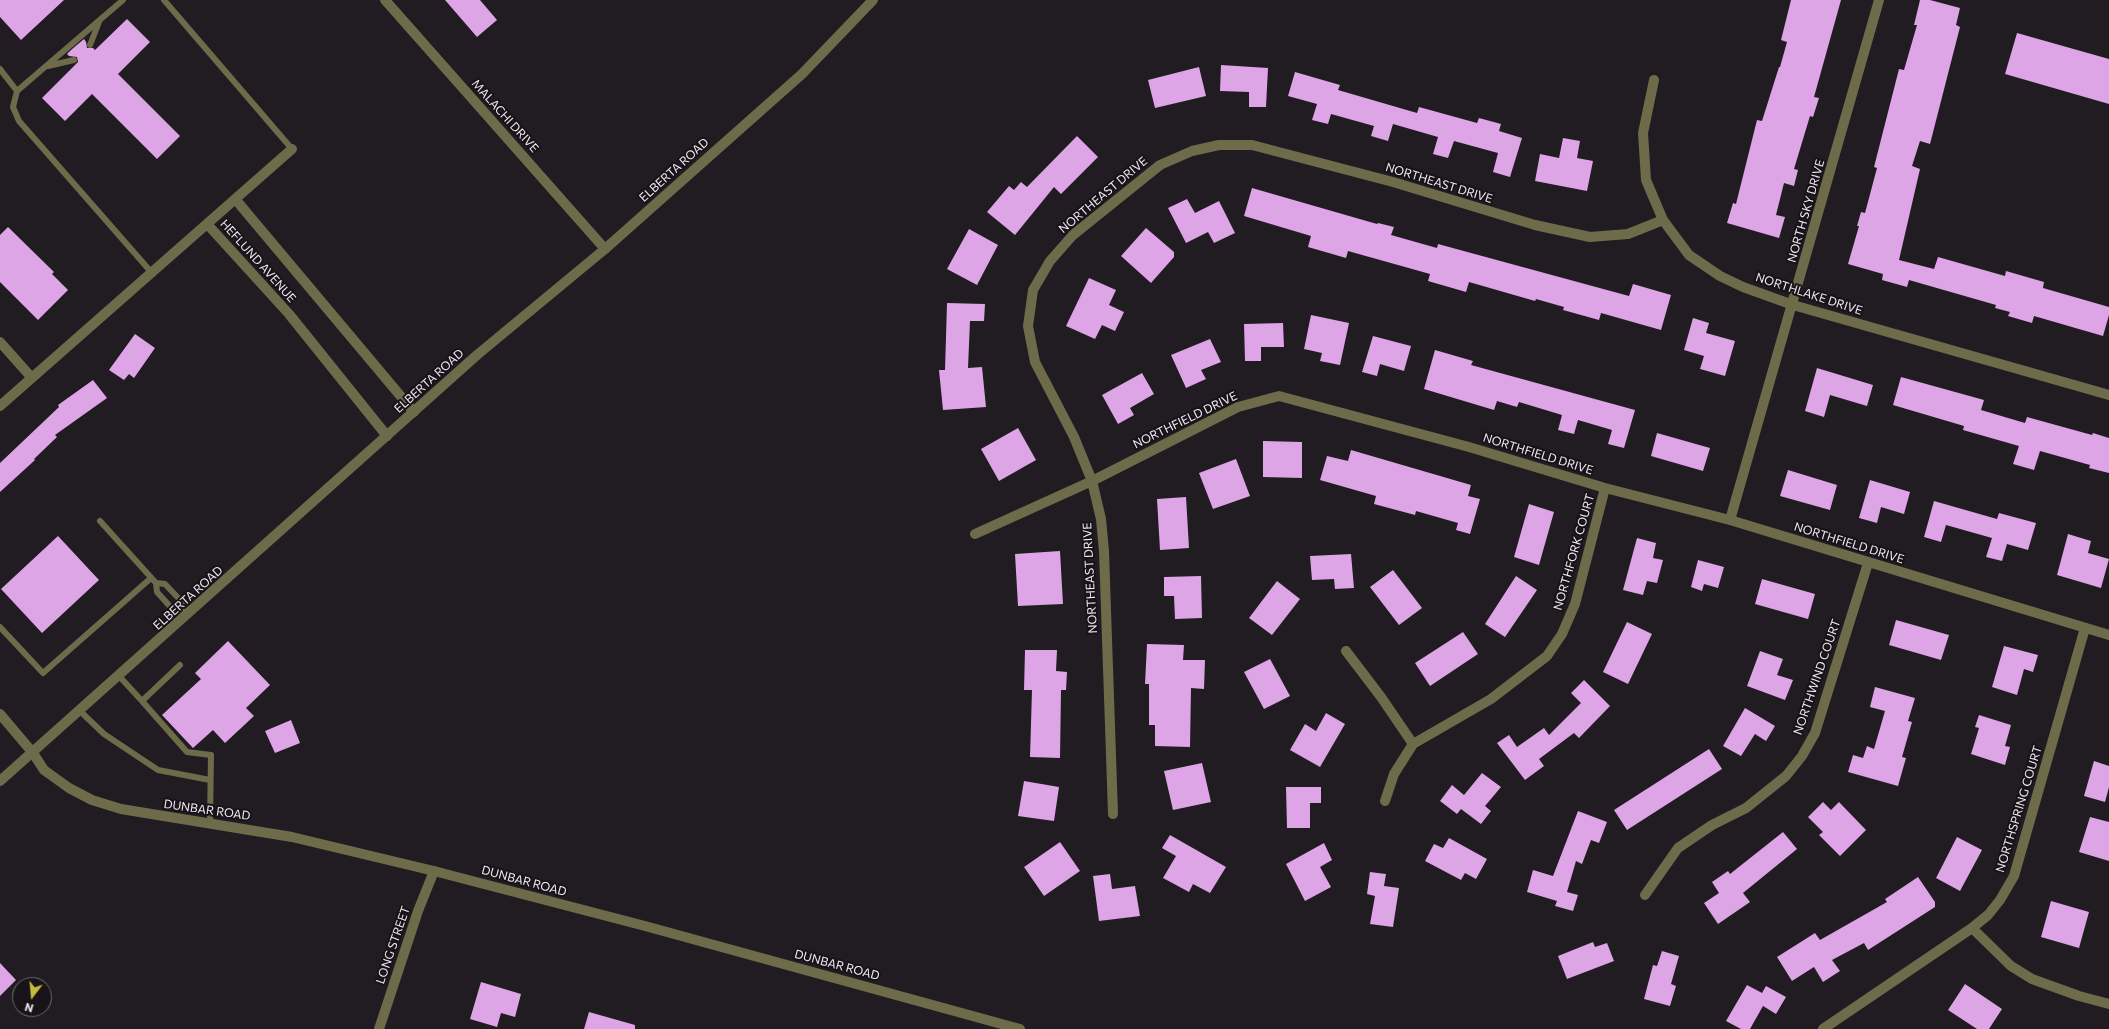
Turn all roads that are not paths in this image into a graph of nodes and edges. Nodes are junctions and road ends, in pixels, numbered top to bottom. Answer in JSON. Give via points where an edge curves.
{"nodes":[{"id":1,"x":123,"y":0,"type":"edge"},
{"id":2,"x":164,"y":0,"type":"edge"},
{"id":3,"x":385,"y":0,"type":"edge"},
{"id":4,"x":873,"y":0,"type":"edge"},
{"id":5,"x":1879,"y":0,"type":"edge"},
{"id":6,"x":99,"y":21,"type":"junction"},
{"id":7,"x":90,"y":45,"type":"dead end"},
{"id":8,"x":74,"y":60,"type":"dead end"},
{"id":9,"x":46,"y":66,"type":"junction"},
{"id":10,"x":0,"y":69,"type":"edge"},
{"id":11,"x":1654,"y":80,"type":"dead end"},
{"id":12,"x":18,"y":91,"type":"junction"},
{"id":13,"x":292,"y":149,"type":"joint"},
{"id":14,"x":236,"y":200,"type":"junction"},
{"id":15,"x":1663,"y":220,"type":"junction"},
{"id":16,"x":208,"y":225,"type":"junction"},
{"id":17,"x":605,"y":249,"type":"junction"},
{"id":18,"x":152,"y":273,"type":"junction"},
{"id":19,"x":1793,"y":305,"type":"junction"},
{"id":20,"x":0,"y":342,"type":"edge"},
{"id":21,"x":32,"y":378,"type":"junction"},
{"id":22,"x":2109,"y":395,"type":"edge"},
{"id":23,"x":0,"y":406,"type":"edge"},
{"id":24,"x":414,"y":412,"type":"junction"},
{"id":25,"x":387,"y":436,"type":"junction"},
{"id":26,"x":1092,"y":480,"type":"junction"},
{"id":27,"x":1605,"y":488,"type":"junction"},
{"id":28,"x":1730,"y":520,"type":"junction"},
{"id":29,"x":100,"y":521,"type":"dead end"},
{"id":30,"x":975,"y":534,"type":"dead end"},
{"id":31,"x":1868,"y":563,"type":"junction"},
{"id":32,"x":151,"y":578,"type":"junction"},
{"id":33,"x":156,"y":583,"type":"junction"},
{"id":34,"x":184,"y":614,"type":"junction"},
{"id":35,"x":0,"y":627,"type":"edge"},
{"id":36,"x":2085,"y":628,"type":"junction"},
{"id":37,"x":2109,"y":635,"type":"edge"},
{"id":38,"x":1346,"y":651,"type":"dead end"},
{"id":39,"x":180,"y":665,"type":"dead end"},
{"id":40,"x":119,"y":676,"type":"junction"},
{"id":41,"x":142,"y":701,"type":"junction"},
{"id":42,"x":80,"y":711,"type":"junction"},
{"id":43,"x":0,"y":714,"type":"edge"},
{"id":44,"x":1413,"y":744,"type":"junction"},
{"id":45,"x":33,"y":753,"type":"junction"},
{"id":46,"x":210,"y":780,"type":"junction"},
{"id":47,"x":0,"y":781,"type":"edge"},
{"id":48,"x":1385,"y":801,"type":"dead end"},
{"id":49,"x":1113,"y":814,"type":"dead end"},
{"id":50,"x":210,"y":823,"type":"junction"},
{"id":51,"x":434,"y":871,"type":"junction"},
{"id":52,"x":1645,"y":895,"type":"dead end"},
{"id":53,"x":1972,"y":928,"type":"junction"},
{"id":54,"x":2109,"y":1004,"type":"edge"},
{"id":55,"x":378,"y":1029,"type":"edge"},
{"id":56,"x":1020,"y":1029,"type":"edge"},
{"id":57,"x":1824,"y":1029,"type":"edge"}],
"edges":[{"from":1,"to":6,"type":"lane"},
{"from":2,"to":13,"type":"lane"},
{"from":3,"to":17,"type":"street","name":"MALACHI DRIVE"},
{"from":4,"to":17,"type":"street","name":"ELBERTA ROAD","via":[[802,74]]},
{"from":5,"to":19,"type":"street","name":"NORTH SKY DRIVE"},
{"from":6,"to":7,"type":"lane"},
{"from":6,"to":9,"type":"lane"},
{"from":8,"to":9,"type":"lane"},
{"from":9,"to":12,"type":"lane"},
{"from":10,"to":12,"type":"lane"},
{"from":11,"to":15,"type":"street","name":"NORTHLAKE DRIVE","via":[[1643,132],[1646,180]]},
{"from":12,"to":18,"type":"lane","via":[[13,107],[19,121]]},
{"from":13,"to":14,"type":"street"},
{"from":14,"to":16,"type":"street"},
{"from":14,"to":24,"type":"street","name":"HEFLUND AVENUE"},
{"from":15,"to":19,"type":"street","name":"NORTHLAKE DRIVE","via":[[1689,255],[1720,276]]},
{"from":15,"to":26,"type":"street","name":"NORTHEAST DRIVE","via":[[1628,234],[1590,238],[1535,225],[1393,182],[1252,145],[1219,145],[1192,151],[1160,165],[1073,235],[1050,261],[1033,290],[1028,326],[1034,362],[1074,437]]},
{"from":16,"to":18,"type":"street","name":"HEFLUND AVENUE"},
{"from":16,"to":25,"type":"street","name":"HEFLUND AVENUE","via":[[289,314]]},
{"from":17,"to":24,"type":"street","name":"ELBERTA ROAD","via":[[477,355]]},
{"from":18,"to":21,"type":"street","name":"HEFLUND AVENUE"},
{"from":19,"to":22,"type":"street","name":"NORTHLAKE DRIVE"},
{"from":19,"to":28,"type":"street","name":"NORTH SKY DRIVE"},
{"from":20,"to":21,"type":"street"},
{"from":21,"to":23,"type":"street","name":"HEFLUND AVENUE"},
{"from":24,"to":25,"type":"street","name":"ELBERTA ROAD"},
{"from":25,"to":34,"type":"street","name":"ELBERTA ROAD"},
{"from":26,"to":27,"type":"street","name":"NORTHFIELD DRIVE","via":[[1238,407],[1279,396],[1469,447]]},
{"from":26,"to":30,"type":"street","name":"NORTHFIELD DRIVE"},
{"from":26,"to":49,"type":"street","name":"NORTHEAST DRIVE","via":[[1101,519],[1104,551]]},
{"from":27,"to":28,"type":"street","name":"NORTHFIELD DRIVE"},
{"from":27,"to":44,"type":"street","name":"NORTHFORK COURT","via":[[1575,604],[1562,634],[1547,656],[1491,699]]},
{"from":28,"to":31,"type":"street","name":"NORTHFIELD DRIVE"},
{"from":29,"to":32,"type":"lane"},
{"from":31,"to":36,"type":"street","name":"NORTHFIELD DRIVE"},
{"from":31,"to":52,"type":"street","name":"NORTHWIND COURT","via":[[1814,733],[1802,756],[1786,776],[1746,808],[1712,825],[1678,848]]},
{"from":32,"to":33,"type":"lane"},
{"from":32,"to":35,"type":"lane","via":[[43,673]]},
{"from":33,"to":34,"type":"lane","via":[[157,592],[175,612]]},
{"from":33,"to":34,"type":"lane","via":[[165,584],[184,604]]},
{"from":34,"to":40,"type":"street","name":"ELBERTA ROAD"},
{"from":36,"to":37,"type":"street","name":"NORTHFIELD DRIVE"},
{"from":36,"to":53,"type":"street","name":"NORTHSPRING COURT","via":[[2014,876],[1988,915]]},
{"from":38,"to":44,"type":"street"},
{"from":39,"to":41,"type":"lane"},
{"from":40,"to":41,"type":"lane"},
{"from":40,"to":42,"type":"street","name":"ELBERTA ROAD"},
{"from":41,"to":46,"type":"lane","via":[[187,752],[211,755]]},
{"from":42,"to":45,"type":"street","name":"ELBERTA ROAD"},
{"from":42,"to":46,"type":"lane","via":[[104,734],[158,770]]},
{"from":43,"to":45,"type":"street","name":"DUNBAR ROAD"},
{"from":44,"to":48,"type":"street","name":"NORTHFORK COURT","via":[[1394,774]]},
{"from":45,"to":47,"type":"street","name":"ELBERTA ROAD"},
{"from":45,"to":50,"type":"street","name":"DUNBAR ROAD","via":[[44,770],[69,788],[92,800],[121,809]]},
{"from":46,"to":50,"type":"lane"},
{"from":50,"to":51,"type":"street","name":"DUNBAR ROAD","via":[[292,837]]},
{"from":51,"to":55,"type":"street","name":"LONG STREET"},
{"from":51,"to":56,"type":"street","name":"DUNBAR ROAD"},
{"from":53,"to":54,"type":"street","via":[[2011,966],[2032,979]]},
{"from":53,"to":57,"type":"street","name":"NORTHSPRING COURT"}]}
